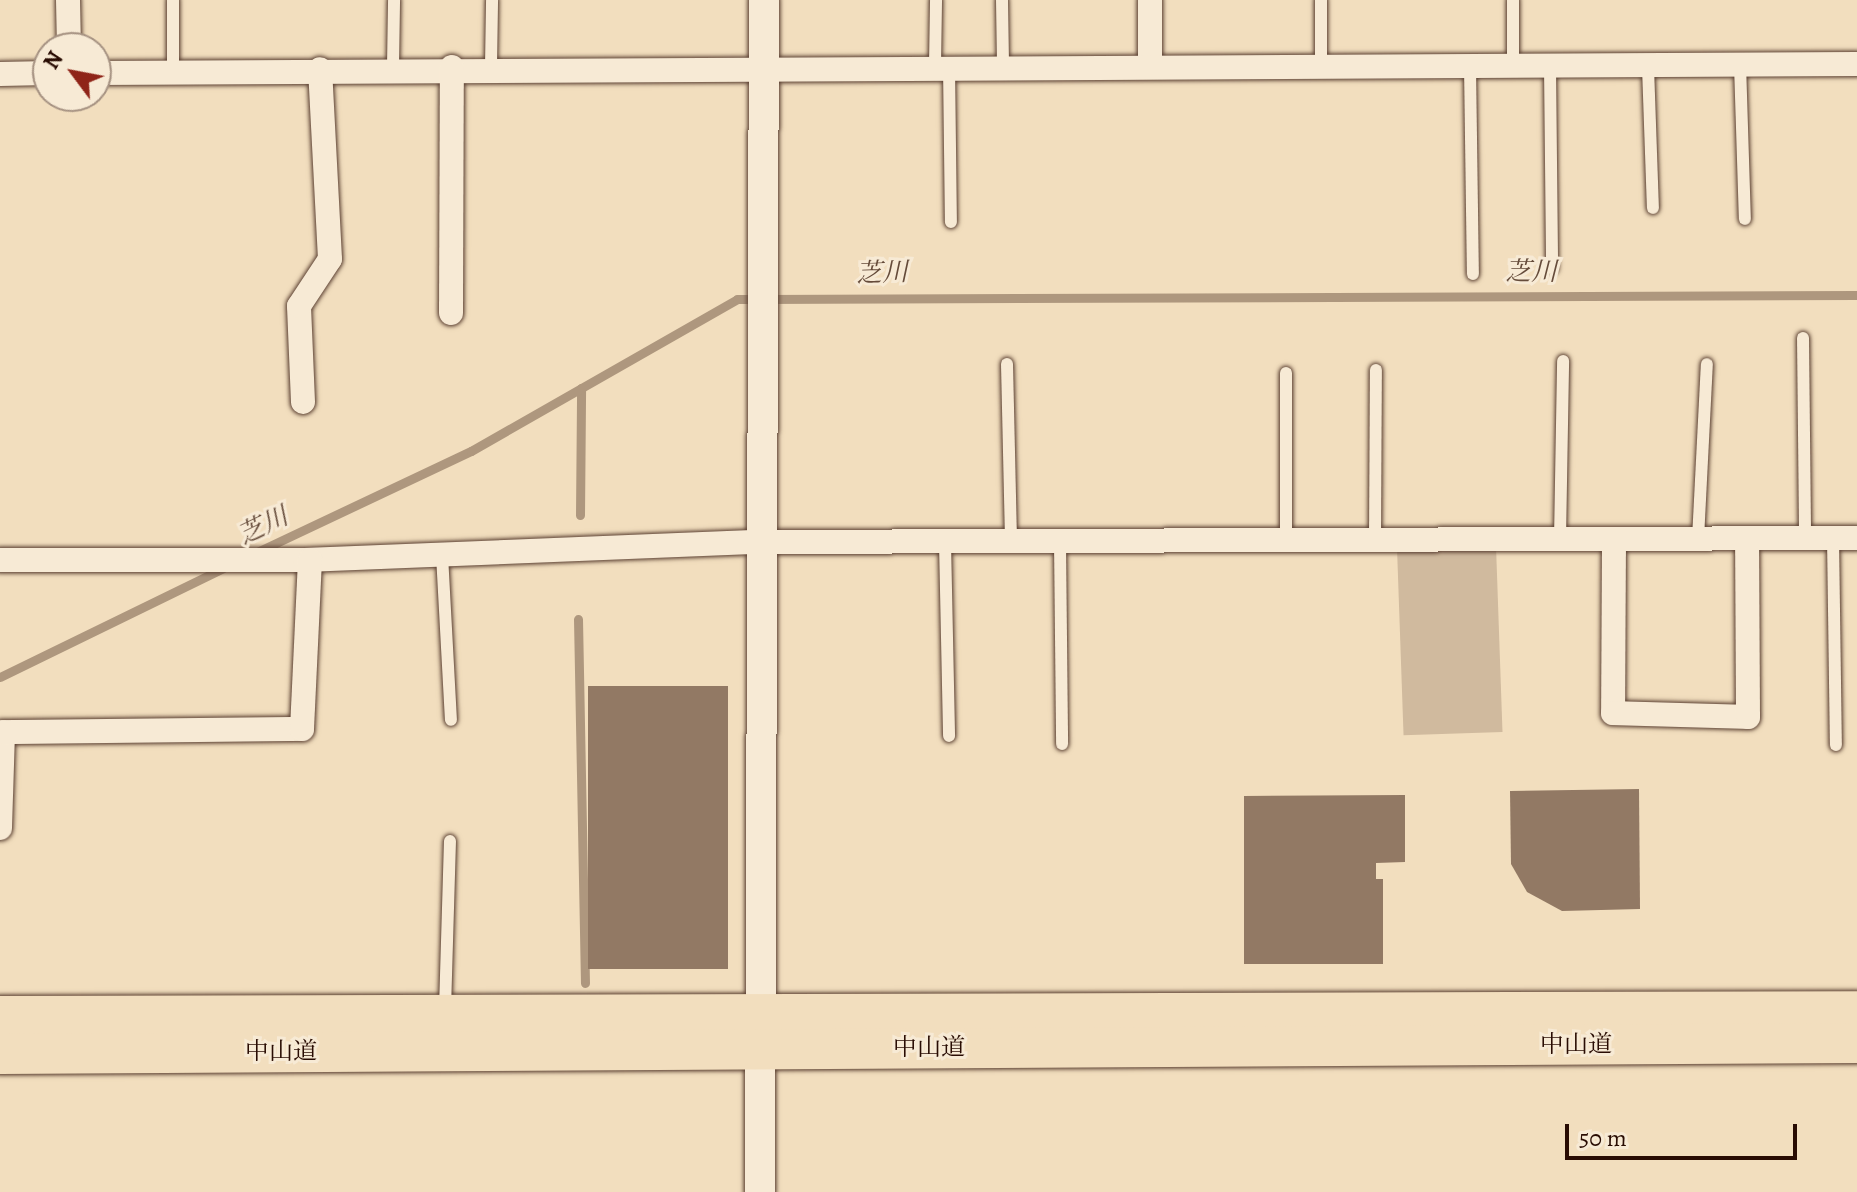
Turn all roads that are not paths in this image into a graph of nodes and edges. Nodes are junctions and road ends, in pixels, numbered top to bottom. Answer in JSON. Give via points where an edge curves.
{"nodes":[{"id":1,"x":68,"y":0,"type":"edge"},
{"id":2,"x":173,"y":0,"type":"edge"},
{"id":3,"x":394,"y":0,"type":"edge"},
{"id":4,"x":492,"y":0,"type":"edge"},
{"id":5,"x":764,"y":0,"type":"edge"},
{"id":6,"x":936,"y":0,"type":"edge"},
{"id":7,"x":1002,"y":0,"type":"edge"},
{"id":8,"x":1150,"y":0,"type":"edge"},
{"id":9,"x":1321,"y":0,"type":"edge"},
{"id":10,"x":1513,"y":0,"type":"edge"},
{"id":11,"x":69,"y":32,"type":"edge"},
{"id":12,"x":1740,"y":64,"type":"junction"},
{"id":13,"x":1857,"y":64,"type":"edge"},
{"id":14,"x":942,"y":66,"type":"junction"},
{"id":15,"x":1003,"y":66,"type":"junction"},
{"id":16,"x":1150,"y":66,"type":"junction"},
{"id":17,"x":1321,"y":66,"type":"junction"},
{"id":18,"x":1470,"y":66,"type":"junction"},
{"id":19,"x":1513,"y":66,"type":"junction"},
{"id":20,"x":1550,"y":66,"type":"junction"},
{"id":21,"x":393,"y":67,"type":"junction"},
{"id":22,"x":452,"y":67,"type":"junction"},
{"id":23,"x":491,"y":67,"type":"junction"},
{"id":24,"x":1648,"y":67,"type":"junction"},
{"id":25,"x":320,"y":69,"type":"junction"},
{"id":26,"x":763,"y":69,"type":"junction"},
{"id":27,"x":173,"y":71,"type":"junction"},
{"id":28,"x":32,"y":73,"type":"edge"},
{"id":29,"x":112,"y":73,"type":"edge"},
{"id":30,"x":0,"y":74,"type":"edge"},
{"id":31,"x":1653,"y":208,"type":"dead end"},
{"id":32,"x":1745,"y":219,"type":"dead end"},
{"id":33,"x":951,"y":222,"type":"dead end"},
{"id":34,"x":1552,"y":268,"type":"dead end"},
{"id":35,"x":1473,"y":274,"type":"dead end"},
{"id":36,"x":451,"y":313,"type":"dead end"},
{"id":37,"x":1803,"y":338,"type":"dead end"},
{"id":38,"x":1563,"y":361,"type":"dead end"},
{"id":39,"x":1007,"y":364,"type":"dead end"},
{"id":40,"x":1707,"y":364,"type":"dead end"},
{"id":41,"x":1376,"y":370,"type":"dead end"},
{"id":42,"x":1286,"y":373,"type":"dead end"},
{"id":43,"x":303,"y":402,"type":"dead end"},
{"id":44,"x":1747,"y":538,"type":"junction"},
{"id":45,"x":1805,"y":538,"type":"junction"},
{"id":46,"x":1845,"y":538,"type":"edge"},
{"id":47,"x":1560,"y":539,"type":"junction"},
{"id":48,"x":1614,"y":539,"type":"junction"},
{"id":49,"x":1698,"y":539,"type":"junction"},
{"id":50,"x":1375,"y":541,"type":"junction"},
{"id":51,"x":759,"y":542,"type":"junction"},
{"id":52,"x":945,"y":542,"type":"junction"},
{"id":53,"x":1011,"y":542,"type":"junction"},
{"id":54,"x":1060,"y":542,"type":"junction"},
{"id":55,"x":1286,"y":542,"type":"junction"},
{"id":56,"x":442,"y":555,"type":"junction"},
{"id":57,"x":0,"y":560,"type":"edge"},
{"id":58,"x":308,"y":560,"type":"junction"},
{"id":59,"x":451,"y":720,"type":"dead end"},
{"id":60,"x":949,"y":736,"type":"dead end"},
{"id":61,"x":1062,"y":744,"type":"dead end"},
{"id":62,"x":1836,"y":745,"type":"dead end"},
{"id":63,"x":0,"y":828,"type":"edge"},
{"id":64,"x":450,"y":841,"type":"dead end"},
{"id":65,"x":1857,"y":1011,"type":"edge"},
{"id":66,"x":0,"y":1016,"type":"edge"},
{"id":67,"x":445,"y":1016,"type":"junction"},
{"id":68,"x":761,"y":1031,"type":"junction"},
{"id":69,"x":1857,"y":1043,"type":"edge"},
{"id":70,"x":0,"y":1054,"type":"edge"},
{"id":71,"x":760,"y":1192,"type":"edge"}],
"edges":[{"from":1,"to":11,"type":"street"},
{"from":2,"to":27,"type":"lane"},
{"from":3,"to":21,"type":"lane"},
{"from":4,"to":23,"type":"lane"},
{"from":5,"to":26,"type":"street"},
{"from":6,"to":14,"type":"lane"},
{"from":7,"to":15,"type":"lane"},
{"from":8,"to":16,"type":"street"},
{"from":9,"to":17,"type":"lane"},
{"from":10,"to":19,"type":"lane"},
{"from":12,"to":13,"type":"street"},
{"from":12,"to":24,"type":"street"},
{"from":12,"to":32,"type":"lane"},
{"from":14,"to":15,"type":"street"},
{"from":14,"to":26,"type":"street"},
{"from":14,"to":33,"type":"lane"},
{"from":15,"to":16,"type":"street"},
{"from":16,"to":17,"type":"street"},
{"from":17,"to":18,"type":"street"},
{"from":18,"to":19,"type":"street"},
{"from":18,"to":35,"type":"lane"},
{"from":19,"to":20,"type":"street"},
{"from":20,"to":24,"type":"street"},
{"from":20,"to":34,"type":"lane"},
{"from":21,"to":22,"type":"street"},
{"from":21,"to":25,"type":"street"},
{"from":22,"to":23,"type":"street"},
{"from":22,"to":36,"type":"street"},
{"from":23,"to":26,"type":"street"},
{"from":24,"to":31,"type":"lane"},
{"from":25,"to":27,"type":"street"},
{"from":25,"to":43,"type":"street","via":[[330,259],[299,306]]},
{"from":26,"to":51,"type":"street"},
{"from":27,"to":29,"type":"street"},
{"from":28,"to":30,"type":"street"},
{"from":37,"to":45,"type":"lane"},
{"from":38,"to":47,"type":"lane"},
{"from":39,"to":53,"type":"lane"},
{"from":40,"to":49,"type":"lane"},
{"from":41,"to":50,"type":"lane"},
{"from":42,"to":55,"type":"lane"},
{"from":44,"to":45,"type":"street"},
{"from":44,"to":48,"type":"street","via":[[1748,717],[1613,713]]},
{"from":44,"to":49,"type":"street"},
{"from":45,"to":46,"type":"street"},
{"from":46,"to":62,"type":"lane"},
{"from":47,"to":48,"type":"street"},
{"from":47,"to":50,"type":"street"},
{"from":48,"to":49,"type":"street"},
{"from":50,"to":55,"type":"street"},
{"from":51,"to":52,"type":"street"},
{"from":51,"to":56,"type":"street"},
{"from":51,"to":68,"type":"street"},
{"from":52,"to":53,"type":"street"},
{"from":52,"to":60,"type":"lane"},
{"from":53,"to":54,"type":"street"},
{"from":54,"to":55,"type":"street"},
{"from":54,"to":61,"type":"lane"},
{"from":56,"to":58,"type":"street"},
{"from":56,"to":59,"type":"lane"},
{"from":57,"to":58,"type":"street"},
{"from":58,"to":63,"type":"street","via":[[302,729],[3,732]]},
{"from":64,"to":67,"type":"lane"},
{"from":65,"to":68,"type":"highway","name":"中山道"},
{"from":66,"to":67,"type":"highway","name":"中山道"},
{"from":67,"to":68,"type":"highway","name":"中山道"},
{"from":68,"to":69,"type":"highway","name":"中山道"},
{"from":68,"to":70,"type":"highway","name":"中山道"},
{"from":68,"to":71,"type":"street"}]}
